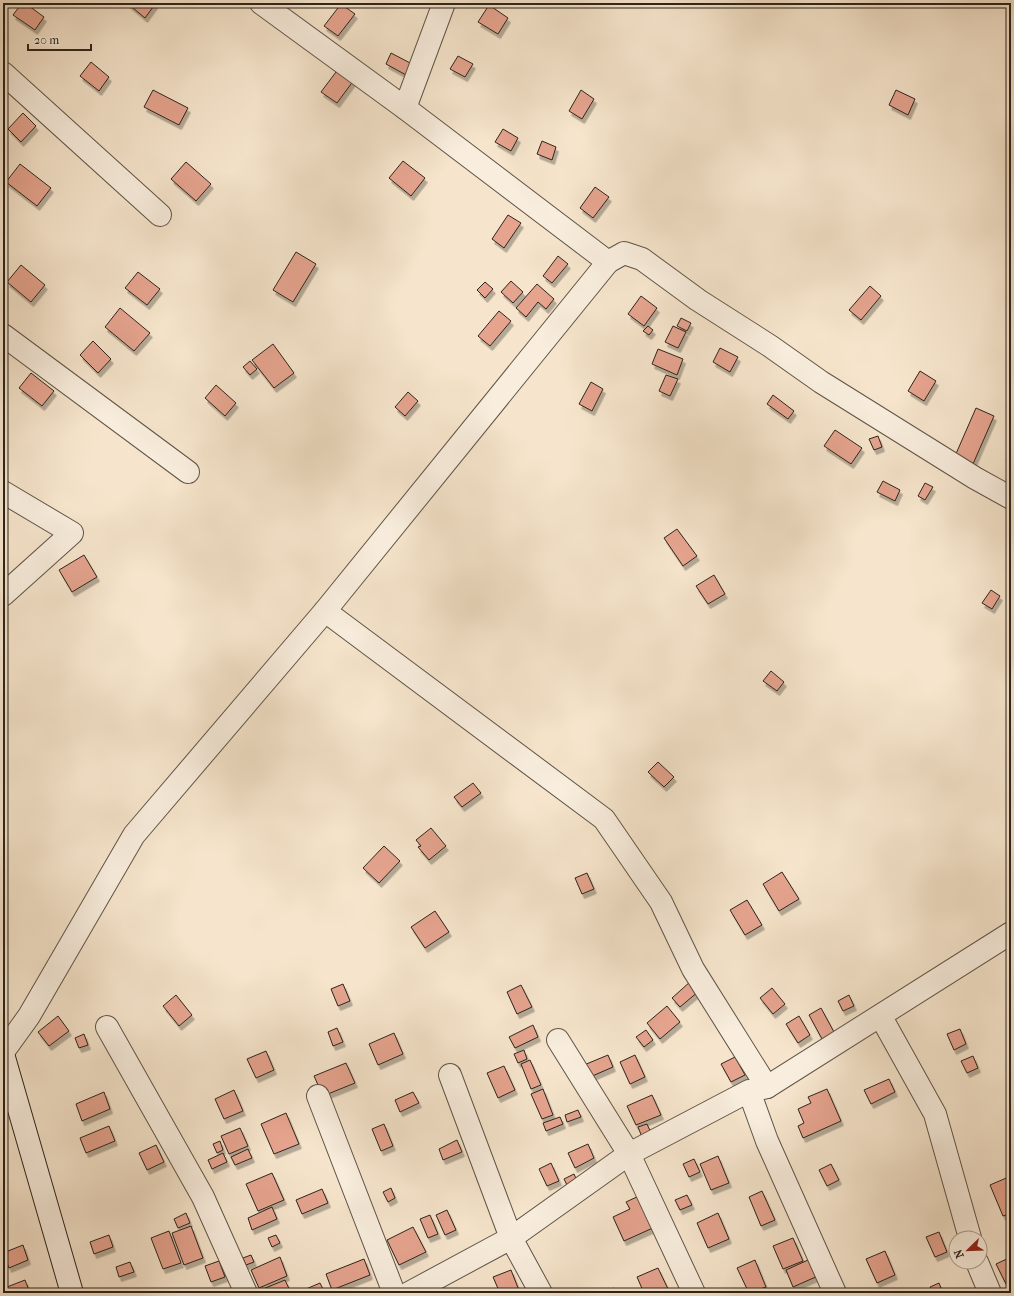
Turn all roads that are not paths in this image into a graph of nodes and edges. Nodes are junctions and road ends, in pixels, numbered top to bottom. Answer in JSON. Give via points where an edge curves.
{"nodes":[{"id":1,"x":260,"y":3,"type":"edge"},
{"id":2,"x":444,"y":3,"type":"edge"},
{"id":3,"x":3,"y":73,"type":"edge"},
{"id":4,"x":405,"y":108,"type":"junction"},
{"id":5,"x":160,"y":215,"type":"dead end"},
{"id":6,"x":608,"y":262,"type":"junction"},
{"id":7,"x":3,"y":334,"type":"edge"},
{"id":8,"x":188,"y":472,"type":"dead end"},
{"id":9,"x":3,"y":492,"type":"edge"},
{"id":10,"x":1011,"y":498,"type":"edge"},
{"id":11,"x":3,"y":595,"type":"edge"},
{"id":12,"x":326,"y":611,"type":"junction"},
{"id":13,"x":1011,"y":933,"type":"edge"},
{"id":14,"x":881,"y":1017,"type":"junction"},
{"id":15,"x":107,"y":1027,"type":"dead end"},
{"id":16,"x":558,"y":1040,"type":"dead end"},
{"id":17,"x":4,"y":1057,"type":"edge"},
{"id":18,"x":450,"y":1075,"type":"dead end"},
{"id":19,"x":758,"y":1089,"type":"junction"},
{"id":20,"x":318,"y":1096,"type":"dead end"},
{"id":21,"x":629,"y":1154,"type":"junction"},
{"id":22,"x":968,"y":1230,"type":"edge"},
{"id":23,"x":511,"y":1238,"type":"junction"},
{"id":24,"x":980,"y":1270,"type":"edge"},
{"id":25,"x":72,"y":1293,"type":"edge"},
{"id":26,"x":246,"y":1293,"type":"edge"},
{"id":27,"x":394,"y":1293,"type":"edge"},
{"id":28,"x":409,"y":1293,"type":"edge"},
{"id":29,"x":541,"y":1293,"type":"edge"},
{"id":30,"x":694,"y":1293,"type":"edge"},
{"id":31,"x":835,"y":1293,"type":"edge"},
{"id":32,"x":990,"y":1293,"type":"edge"}],
"edges":[{"from":1,"to":4,"type":"street"},
{"from":2,"to":4,"type":"street"},
{"from":3,"to":5,"type":"street"},
{"from":4,"to":6,"type":"street"},
{"from":6,"to":10,"type":"street","via":[[624,253],[642,259],[698,300],[821,382]]},
{"from":6,"to":12,"type":"street"},
{"from":7,"to":8,"type":"street"},
{"from":9,"to":11,"type":"street","via":[[72,533]]},
{"from":12,"to":17,"type":"street","via":[[134,835]]},
{"from":12,"to":19,"type":"street","via":[[604,819],[661,902],[693,969]]},
{"from":13,"to":14,"type":"street"},
{"from":14,"to":19,"type":"street"},
{"from":14,"to":22,"type":"street","via":[[935,1114]]},
{"from":15,"to":26,"type":"street","via":[[203,1197]]},
{"from":16,"to":21,"type":"street"},
{"from":17,"to":25,"type":"street"},
{"from":18,"to":23,"type":"street"},
{"from":19,"to":21,"type":"street"},
{"from":19,"to":31,"type":"street","via":[[767,1141]]},
{"from":20,"to":27,"type":"street"},
{"from":21,"to":23,"type":"street"},
{"from":21,"to":30,"type":"street"},
{"from":23,"to":28,"type":"street"},
{"from":23,"to":29,"type":"street"},
{"from":24,"to":32,"type":"street"}]}
